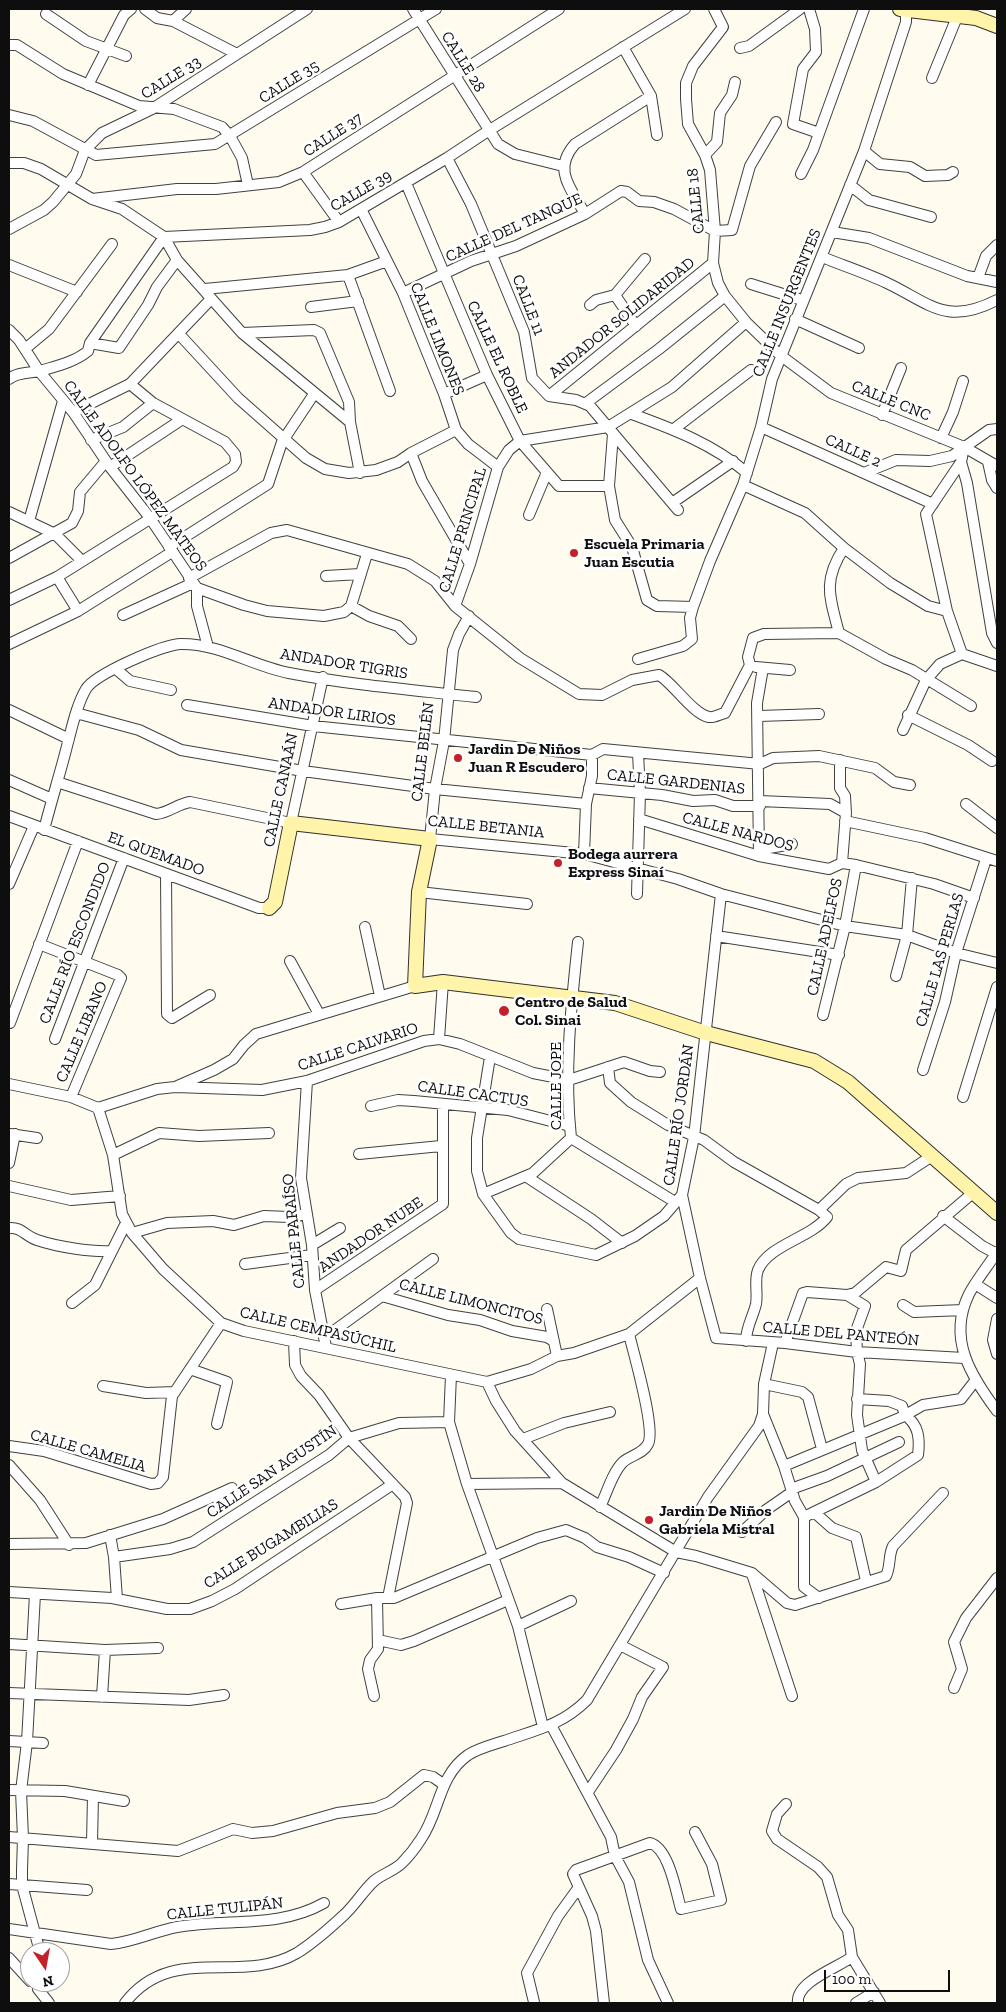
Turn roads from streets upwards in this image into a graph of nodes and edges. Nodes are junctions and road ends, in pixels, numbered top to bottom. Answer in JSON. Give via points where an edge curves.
{"nodes":[{"id":1,"x":131,"y":9,"type":"edge"},
{"id":2,"x":144,"y":9,"type":"edge"},
{"id":3,"x":186,"y":9,"type":"edge"},
{"id":4,"x":307,"y":9,"type":"edge"},
{"id":5,"x":413,"y":9,"type":"edge"},
{"id":6,"x":436,"y":9,"type":"edge"},
{"id":7,"x":559,"y":9,"type":"edge"},
{"id":8,"x":686,"y":9,"type":"edge"},
{"id":9,"x":714,"y":9,"type":"edge"},
{"id":10,"x":800,"y":9,"type":"edge"},
{"id":11,"x":810,"y":9,"type":"edge"},
{"id":12,"x":864,"y":9,"type":"edge"},
{"id":13,"x":910,"y":9,"type":"edge"},
{"id":14,"x":46,"y":14,"type":"dead end"},
{"id":15,"x":957,"y":17,"type":"junction"},
{"id":16,"x":419,"y":19,"type":"junction"},
{"id":17,"x":173,"y":21,"type":"junction"},
{"id":18,"x":997,"y":26,"type":"edge"},
{"id":19,"x":9,"y":45,"type":"edge"},
{"id":20,"x":623,"y":47,"type":"junction"},
{"id":21,"x":740,"y":48,"type":"dead end"},
{"id":22,"x":107,"y":49,"type":"junction"},
{"id":23,"x":237,"y":54,"type":"junction"},
{"id":24,"x":126,"y":56,"type":"dead end"},
{"id":25,"x":453,"y":75,"type":"junction"},
{"id":26,"x":932,"y":78,"type":"dead end"},
{"id":27,"x":736,"y":82,"type":"dead end"},
{"id":28,"x":88,"y":85,"type":"junction"},
{"id":29,"x":651,"y":96,"type":"junction"},
{"id":30,"x":152,"y":109,"type":"junction"},
{"id":31,"x":9,"y":115,"type":"edge"},
{"id":32,"x":776,"y":122,"type":"dead end"},
{"id":33,"x":488,"y":131,"type":"junction"},
{"id":34,"x":819,"y":133,"type":"junction"},
{"id":35,"x":230,"y":136,"type":"junction"},
{"id":36,"x":657,"y":136,"type":"dead end"},
{"id":37,"x":85,"y":150,"type":"junction"},
{"id":38,"x":864,"y":151,"type":"junction"},
{"id":39,"x":705,"y":156,"type":"junction"},
{"id":40,"x":447,"y":158,"type":"junction"},
{"id":41,"x":9,"y":162,"type":"edge"},
{"id":42,"x":563,"y":166,"type":"junction"},
{"id":43,"x":304,"y":172,"type":"junction"},
{"id":44,"x":952,"y":172,"type":"dead end"},
{"id":45,"x":801,"y":174,"type":"dead end"},
{"id":46,"x":406,"y":183,"type":"junction"},
{"id":47,"x":69,"y":185,"type":"junction"},
{"id":48,"x":248,"y":185,"type":"junction"},
{"id":49,"x":850,"y":185,"type":"junction"},
{"id":50,"x":92,"y":199,"type":"junction"},
{"id":51,"x":361,"y":209,"type":"junction"},
{"id":52,"x":585,"y":214,"type":"junction"},
{"id":53,"x":930,"y":217,"type":"dead end"},
{"id":54,"x":339,"y":222,"type":"junction"},
{"id":55,"x":9,"y":229,"type":"edge"},
{"id":56,"x":716,"y":231,"type":"junction"},
{"id":57,"x":832,"y":232,"type":"junction"},
{"id":58,"x":164,"y":237,"type":"junction"},
{"id":59,"x":112,"y":244,"type":"dead end"},
{"id":60,"x":997,"y":245,"type":"edge"},
{"id":61,"x":492,"y":255,"type":"junction"},
{"id":62,"x":822,"y":257,"type":"junction"},
{"id":63,"x":645,"y":259,"type":"dead end"},
{"id":64,"x":178,"y":260,"type":"junction"},
{"id":65,"x":387,"y":261,"type":"junction"},
{"id":66,"x":713,"y":263,"type":"junction"},
{"id":67,"x":9,"y":265,"type":"edge"},
{"id":68,"x":348,"y":275,"type":"junction"},
{"id":69,"x":444,"y":275,"type":"junction"},
{"id":70,"x":978,"y":278,"type":"junction"},
{"id":71,"x":997,"y":282,"type":"edge"},
{"id":72,"x":751,"y":284,"type":"dead end"},
{"id":73,"x":205,"y":289,"type":"junction"},
{"id":74,"x":77,"y":292,"type":"junction"},
{"id":75,"x":403,"y":293,"type":"junction"},
{"id":76,"x":615,"y":295,"type":"junction"},
{"id":77,"x":725,"y":296,"type":"junction"},
{"id":78,"x":211,"y":299,"type":"junction"},
{"id":79,"x":802,"y":300,"type":"junction"},
{"id":80,"x":997,"y":300,"type":"edge"},
{"id":81,"x":358,"y":302,"type":"junction"},
{"id":82,"x":590,"y":305,"type":"dead end"},
{"id":83,"x":311,"y":306,"type":"dead end"},
{"id":84,"x":796,"y":319,"type":"junction"},
{"id":85,"x":746,"y":322,"type":"junction"},
{"id":86,"x":636,"y":326,"type":"junction"},
{"id":87,"x":9,"y":330,"type":"edge"},
{"id":88,"x":242,"y":333,"type":"junction"},
{"id":89,"x":179,"y":334,"type":"junction"},
{"id":90,"x":90,"y":343,"type":"junction"},
{"id":91,"x":859,"y":348,"type":"dead end"},
{"id":92,"x":25,"y":349,"type":"junction"},
{"id":93,"x":780,"y":354,"type":"junction"},
{"id":94,"x":901,"y":368,"type":"dead end"},
{"id":95,"x":751,"y":370,"type":"dead end"},
{"id":96,"x":39,"y":371,"type":"junction"},
{"id":97,"x":487,"y":374,"type":"junction"},
{"id":98,"x":9,"y":379,"type":"edge"},
{"id":99,"x":963,"y":381,"type":"dead end"},
{"id":100,"x":130,"y":384,"type":"junction"},
{"id":101,"x":390,"y":391,"type":"dead end"},
{"id":102,"x":314,"y":394,"type":"junction"},
{"id":103,"x":444,"y":394,"type":"junction"},
{"id":104,"x":549,"y":396,"type":"junction"},
{"id":105,"x":63,"y":401,"type":"junction"},
{"id":106,"x":153,"y":403,"type":"junction"},
{"id":107,"x":586,"y":403,"type":"junction"},
{"id":108,"x":73,"y":412,"type":"junction"},
{"id":109,"x":632,"y":414,"type":"junction"},
{"id":110,"x":882,"y":415,"type":"junction"},
{"id":111,"x":181,"y":420,"type":"junction"},
{"id":112,"x":350,"y":422,"type":"junction"},
{"id":113,"x":760,"y":427,"type":"junction"},
{"id":114,"x":997,"y":429,"type":"edge"},
{"id":115,"x":456,"y":430,"type":"junction"},
{"id":116,"x":674,"y":430,"type":"junction"},
{"id":117,"x":611,"y":431,"type":"junction"},
{"id":118,"x":284,"y":438,"type":"junction"},
{"id":119,"x":941,"y":438,"type":"junction"},
{"id":120,"x":91,"y":440,"type":"junction"},
{"id":121,"x":520,"y":441,"type":"junction"},
{"id":122,"x":964,"y":447,"type":"junction"},
{"id":123,"x":411,"y":453,"type":"junction"},
{"id":124,"x":733,"y":461,"type":"junction"},
{"id":125,"x":960,"y":462,"type":"junction"},
{"id":126,"x":108,"y":464,"type":"junction"},
{"id":127,"x":993,"y":464,"type":"edge"},
{"id":128,"x":498,"y":467,"type":"junction"},
{"id":129,"x":547,"y":472,"type":"junction"},
{"id":130,"x":360,"y":473,"type":"junction"},
{"id":131,"x":747,"y":473,"type":"junction"},
{"id":132,"x":864,"y":473,"type":"junction"},
{"id":133,"x":743,"y":485,"type":"junction"},
{"id":134,"x":609,"y":486,"type":"junction"},
{"id":135,"x":997,"y":488,"type":"edge"},
{"id":136,"x":933,"y":504,"type":"junction"},
{"id":137,"x":9,"y":512,"type":"edge"},
{"id":138,"x":529,"y":514,"type":"dead end"},
{"id":139,"x":150,"y":518,"type":"junction"},
{"id":140,"x":29,"y":521,"type":"junction"},
{"id":141,"x":55,"y":534,"type":"junction"},
{"id":142,"x":844,"y":548,"type":"junction"},
{"id":143,"x":170,"y":549,"type":"junction"},
{"id":144,"x":367,"y":554,"type":"junction"},
{"id":145,"x":9,"y":558,"type":"edge"},
{"id":146,"x":82,"y":561,"type":"junction"},
{"id":147,"x":470,"y":564,"type":"junction"},
{"id":148,"x":360,"y":574,"type":"junction"},
{"id":149,"x":326,"y":576,"type":"dead end"},
{"id":150,"x":57,"y":577,"type":"junction"},
{"id":151,"x":193,"y":583,"type":"junction"},
{"id":152,"x":9,"y":600,"type":"edge"},
{"id":153,"x":351,"y":606,"type":"junction"},
{"id":154,"x":455,"y":606,"type":"junction"},
{"id":155,"x":693,"y":607,"type":"junction"},
{"id":156,"x":78,"y":611,"type":"junction"},
{"id":157,"x":947,"y":611,"type":"junction"},
{"id":158,"x":123,"y":615,"type":"dead end"},
{"id":159,"x":469,"y":616,"type":"junction"},
{"id":160,"x":839,"y":633,"type":"junction"},
{"id":161,"x":411,"y":639,"type":"dead end"},
{"id":162,"x":997,"y":643,"type":"edge"},
{"id":163,"x":9,"y":644,"type":"edge"},
{"id":164,"x":208,"y":647,"type":"junction"},
{"id":165,"x":962,"y":654,"type":"junction"},
{"id":166,"x":638,"y":659,"type":"dead end"},
{"id":167,"x":750,"y":665,"type":"junction"},
{"id":168,"x":997,"y":666,"type":"edge"},
{"id":169,"x":763,"y":668,"type":"junction"},
{"id":170,"x":116,"y":669,"type":"junction"},
{"id":171,"x":790,"y":670,"type":"dead end"},
{"id":172,"x":324,"y":677,"type":"junction"},
{"id":173,"x":926,"y":680,"type":"junction"},
{"id":174,"x":170,"y":690,"type":"dead end"},
{"id":175,"x":448,"y":694,"type":"junction"},
{"id":176,"x":476,"y":698,"type":"dead end"},
{"id":177,"x":188,"y":705,"type":"dead end"},
{"id":178,"x":971,"y":706,"type":"dead end"},
{"id":179,"x":9,"y":710,"type":"edge"},
{"id":180,"x":76,"y":713,"type":"junction"},
{"id":181,"x":819,"y":714,"type":"dead end"},
{"id":182,"x":908,"y":715,"type":"junction"},
{"id":183,"x":759,"y":716,"type":"junction"},
{"id":184,"x":313,"y":726,"type":"junction"},
{"id":185,"x":903,"y":730,"type":"dead end"},
{"id":186,"x":69,"y":739,"type":"junction"},
{"id":187,"x":444,"y":741,"type":"junction"},
{"id":188,"x":594,"y":753,"type":"junction"},
{"id":189,"x":638,"y":753,"type":"junction"},
{"id":190,"x":840,"y":760,"type":"junction"},
{"id":191,"x":992,"y":760,"type":"dead end"},
{"id":192,"x":760,"y":764,"type":"junction"},
{"id":193,"x":303,"y":771,"type":"junction"},
{"id":194,"x":9,"y":780,"type":"edge"},
{"id":195,"x":57,"y":782,"type":"junction"},
{"id":196,"x":910,"y":785,"type":"dead end"},
{"id":197,"x":589,"y":788,"type":"junction"},
{"id":198,"x":435,"y":789,"type":"junction"},
{"id":199,"x":640,"y":793,"type":"junction"},
{"id":200,"x":52,"y":799,"type":"junction"},
{"id":201,"x":760,"y":803,"type":"junction"},
{"id":202,"x":586,"y":804,"type":"junction"},
{"id":203,"x":966,"y":804,"type":"dead end"},
{"id":204,"x":9,"y":816,"type":"edge"},
{"id":205,"x":845,"y":817,"type":"junction"},
{"id":206,"x":639,"y":819,"type":"junction"},
{"id":207,"x":291,"y":823,"type":"junction"},
{"id":208,"x":34,"y":826,"type":"junction"},
{"id":209,"x":997,"y":828,"type":"edge"},
{"id":210,"x":44,"y":830,"type":"junction"},
{"id":211,"x":430,"y":839,"type":"junction"},
{"id":212,"x":78,"y":842,"type":"junction"},
{"id":213,"x":792,"y":844,"type":"dead end"},
{"id":214,"x":584,"y":854,"type":"junction"},
{"id":215,"x":760,"y":856,"type":"junction"},
{"id":216,"x":124,"y":858,"type":"junction"},
{"id":217,"x":986,"y":859,"type":"junction"},
{"id":218,"x":997,"y":861,"type":"edge"},
{"id":219,"x":842,"y":863,"type":"junction"},
{"id":220,"x":856,"y":865,"type":"junction"},
{"id":221,"x":636,"y":868,"type":"junction"},
{"id":222,"x":166,"y":874,"type":"junction"},
{"id":223,"x":10,"y":878,"type":"edge"},
{"id":224,"x":912,"y":878,"type":"junction"},
{"id":225,"x":419,"y":892,"type":"junction"},
{"id":226,"x":637,"y":894,"type":"dead end"},
{"id":227,"x":721,"y":894,"type":"junction"},
{"id":228,"x":974,"y":898,"type":"junction"},
{"id":229,"x":527,"y":904,"type":"dead end"},
{"id":230,"x":269,"y":908,"type":"joint"},
{"id":231,"x":365,"y":926,"type":"dead end"},
{"id":232,"x":845,"y":926,"type":"junction"},
{"id":233,"x":907,"y":935,"type":"junction"},
{"id":234,"x":716,"y":936,"type":"junction"},
{"id":235,"x":578,"y":942,"type":"dead end"},
{"id":236,"x":39,"y":944,"type":"junction"},
{"id":237,"x":956,"y":953,"type":"junction"},
{"id":238,"x":839,"y":956,"type":"junction"},
{"id":239,"x":84,"y":961,"type":"junction"},
{"id":240,"x":290,"y":961,"type":"dead end"},
{"id":241,"x":997,"y":963,"type":"edge"},
{"id":242,"x":896,"y":976,"type":"dead end"},
{"id":243,"x":442,"y":982,"type":"junction"},
{"id":244,"x":415,"y":986,"type":"junction"},
{"id":245,"x":997,"y":987,"type":"edge"},
{"id":246,"x":210,"y":995,"type":"dead end"},
{"id":247,"x":380,"y":996,"type":"junction"},
{"id":248,"x":572,"y":999,"type":"junction"},
{"id":249,"x":319,"y":1014,"type":"junction"},
{"id":250,"x":823,"y":1015,"type":"dead end"},
{"id":251,"x":10,"y":1024,"type":"edge"},
{"id":252,"x":706,"y":1033,"type":"junction"},
{"id":253,"x":55,"y":1039,"type":"dead end"},
{"id":254,"x":439,"y":1039,"type":"junction"},
{"id":255,"x":490,"y":1057,"type":"junction"},
{"id":256,"x":608,"y":1067,"type":"junction"},
{"id":257,"x":922,"y":1070,"type":"dead end"},
{"id":258,"x":660,"y":1072,"type":"dead end"},
{"id":259,"x":569,"y":1080,"type":"junction"},
{"id":260,"x":307,"y":1081,"type":"junction"},
{"id":261,"x":9,"y":1084,"type":"edge"},
{"id":262,"x":175,"y":1087,"type":"junction"},
{"id":263,"x":72,"y":1097,"type":"junction"},
{"id":264,"x":964,"y":1097,"type":"dead end"},
{"id":265,"x":443,"y":1104,"type":"junction"},
{"id":266,"x":371,"y":1106,"type":"dead end"},
{"id":267,"x":98,"y":1108,"type":"junction"},
{"id":268,"x":482,"y":1108,"type":"junction"},
{"id":269,"x":570,"y":1126,"type":"junction"},
{"id":270,"x":269,"y":1133,"type":"dead end"},
{"id":271,"x":12,"y":1134,"type":"edge"},
{"id":272,"x":38,"y":1138,"type":"dead end"},
{"id":273,"x":571,"y":1138,"type":"junction"},
{"id":274,"x":694,"y":1138,"type":"junction"},
{"id":275,"x":442,"y":1146,"type":"junction"},
{"id":276,"x":113,"y":1154,"type":"junction"},
{"id":277,"x":359,"y":1154,"type":"dead end"},
{"id":278,"x":932,"y":1156,"type":"junction"},
{"id":279,"x":9,"y":1163,"type":"edge"},
{"id":280,"x":526,"y":1177,"type":"junction"},
{"id":281,"x":9,"y":1186,"type":"edge"},
{"id":282,"x":974,"y":1192,"type":"junction"},
{"id":283,"x":483,"y":1194,"type":"junction"},
{"id":284,"x":120,"y":1196,"type":"junction"},
{"id":285,"x":679,"y":1198,"type":"junction"},
{"id":286,"x":819,"y":1210,"type":"junction"},
{"id":287,"x":997,"y":1213,"type":"edge"},
{"id":288,"x":307,"y":1214,"type":"junction"},
{"id":289,"x":943,"y":1216,"type":"junction"},
{"id":290,"x":126,"y":1223,"type":"junction"},
{"id":291,"x":9,"y":1228,"type":"edge"},
{"id":292,"x":340,"y":1228,"type":"dead end"},
{"id":293,"x":132,"y":1233,"type":"junction"},
{"id":294,"x":622,"y":1243,"type":"junction"},
{"id":295,"x":312,"y":1250,"type":"junction"},
{"id":296,"x":112,"y":1251,"type":"junction"},
{"id":297,"x":997,"y":1253,"type":"edge"},
{"id":298,"x":433,"y":1259,"type":"dead end"},
{"id":299,"x":245,"y":1264,"type":"dead end"},
{"id":300,"x":700,"y":1278,"type":"junction"},
{"id":301,"x":975,"y":1284,"type":"junction"},
{"id":302,"x":315,"y":1290,"type":"junction"},
{"id":303,"x":848,"y":1295,"type":"junction"},
{"id":304,"x":382,"y":1296,"type":"junction"},
{"id":305,"x":997,"y":1298,"type":"edge"},
{"id":306,"x":72,"y":1303,"type":"dead end"},
{"id":307,"x":903,"y":1305,"type":"dead end"},
{"id":308,"x":547,"y":1309,"type":"dead end"},
{"id":309,"x":963,"y":1310,"type":"junction"},
{"id":310,"x":997,"y":1319,"type":"edge"},
{"id":311,"x":221,"y":1323,"type":"junction"},
{"id":312,"x":629,"y":1334,"type":"junction"},
{"id":313,"x":716,"y":1338,"type":"joint"},
{"id":314,"x":552,"y":1340,"type":"junction"},
{"id":315,"x":746,"y":1341,"type":"junction"},
{"id":316,"x":294,"y":1342,"type":"junction"},
{"id":317,"x":325,"y":1343,"type":"junction"},
{"id":318,"x":773,"y":1343,"type":"junction"},
{"id":319,"x":785,"y":1343,"type":"junction"},
{"id":320,"x":857,"y":1352,"type":"junction"},
{"id":321,"x":997,"y":1354,"type":"edge"},
{"id":322,"x":557,"y":1356,"type":"junction"},
{"id":323,"x":964,"y":1358,"type":"junction"},
{"id":324,"x":190,"y":1369,"type":"junction"},
{"id":325,"x":451,"y":1375,"type":"junction"},
{"id":326,"x":975,"y":1381,"type":"junction"},
{"id":327,"x":487,"y":1382,"type":"junction"},
{"id":328,"x":764,"y":1384,"type":"junction"},
{"id":329,"x":103,"y":1386,"type":"dead end"},
{"id":330,"x":175,"y":1392,"type":"junction"},
{"id":331,"x":858,"y":1399,"type":"junction"},
{"id":332,"x":997,"y":1411,"type":"edge"},
{"id":333,"x":610,"y":1412,"type":"dead end"},
{"id":334,"x":763,"y":1414,"type":"junction"},
{"id":335,"x":905,"y":1415,"type":"junction"},
{"id":336,"x":449,"y":1422,"type":"junction"},
{"id":337,"x":217,"y":1424,"type":"dead end"},
{"id":338,"x":859,"y":1434,"type":"junction"},
{"id":339,"x":349,"y":1438,"type":"junction"},
{"id":340,"x":523,"y":1439,"type":"junction"},
{"id":341,"x":899,"y":1442,"type":"dead end"},
{"id":342,"x":9,"y":1446,"type":"edge"},
{"id":343,"x":822,"y":1449,"type":"junction"},
{"id":344,"x":864,"y":1459,"type":"junction"},
{"id":345,"x":9,"y":1465,"type":"edge"},
{"id":346,"x":784,"y":1466,"type":"junction"},
{"id":347,"x":876,"y":1482,"type":"junction"},
{"id":348,"x":562,"y":1483,"type":"junction"},
{"id":349,"x":393,"y":1484,"type":"junction"},
{"id":350,"x":467,"y":1484,"type":"junction"},
{"id":351,"x":232,"y":1488,"type":"dead end"},
{"id":352,"x":792,"y":1490,"type":"junction"},
{"id":353,"x":943,"y":1493,"type":"dead end"},
{"id":354,"x":600,"y":1507,"type":"junction"},
{"id":355,"x":814,"y":1512,"type":"junction"},
{"id":356,"x":804,"y":1518,"type":"junction"},
{"id":357,"x":742,"y":1532,"type":"dead end"},
{"id":358,"x":110,"y":1535,"type":"junction"},
{"id":359,"x":9,"y":1544,"type":"edge"},
{"id":360,"x":69,"y":1545,"type":"junction"},
{"id":361,"x":676,"y":1552,"type":"junction"},
{"id":362,"x":494,"y":1556,"type":"junction"},
{"id":363,"x":114,"y":1557,"type":"junction"},
{"id":364,"x":664,"y":1573,"type":"junction"},
{"id":365,"x":752,"y":1573,"type":"junction"},
{"id":366,"x":997,"y":1578,"type":"edge"},
{"id":367,"x":866,"y":1582,"type":"junction"},
{"id":368,"x":9,"y":1592,"type":"edge"},
{"id":369,"x":35,"y":1594,"type":"junction"},
{"id":370,"x":376,"y":1598,"type":"junction"},
{"id":371,"x":388,"y":1598,"type":"junction"},
{"id":372,"x":818,"y":1598,"type":"junction"},
{"id":373,"x":117,"y":1599,"type":"junction"},
{"id":374,"x":508,"y":1600,"type":"junction"},
{"id":375,"x":571,"y":1601,"type":"dead end"},
{"id":376,"x":341,"y":1604,"type":"dead end"},
{"id":377,"x":518,"y":1626,"type":"junction"},
{"id":378,"x":378,"y":1640,"type":"junction"},
{"id":379,"x":9,"y":1644,"type":"edge"},
{"id":380,"x":620,"y":1645,"type":"junction"},
{"id":381,"x":31,"y":1646,"type":"junction"},
{"id":382,"x":158,"y":1648,"type":"dead end"},
{"id":383,"x":105,"y":1650,"type":"junction"},
{"id":384,"x":954,"y":1688,"type":"dead end"},
{"id":385,"x":9,"y":1693,"type":"edge"},
{"id":386,"x":28,"y":1695,"type":"junction"},
{"id":387,"x":224,"y":1695,"type":"dead end"},
{"id":388,"x":374,"y":1696,"type":"dead end"},
{"id":389,"x":792,"y":1696,"type":"dead end"},
{"id":390,"x":102,"y":1697,"type":"junction"},
{"id":391,"x":547,"y":1726,"type":"junction"},
{"id":392,"x":9,"y":1741,"type":"edge"},
{"id":393,"x":27,"y":1742,"type":"junction"},
{"id":394,"x":43,"y":1743,"type":"dead end"},
{"id":395,"x":443,"y":1784,"type":"junction"},
{"id":396,"x":9,"y":1790,"type":"edge"},
{"id":397,"x":21,"y":1790,"type":"junction"},
{"id":398,"x":588,"y":1792,"type":"junction"},
{"id":399,"x":93,"y":1796,"type":"junction"},
{"id":400,"x":124,"y":1800,"type":"dead end"},
{"id":401,"x":786,"y":1804,"type":"dead end"},
{"id":402,"x":695,"y":1832,"type":"dead end"},
{"id":403,"x":9,"y":1837,"type":"edge"},
{"id":404,"x":23,"y":1838,"type":"junction"},
{"id":405,"x":92,"y":1843,"type":"junction"},
{"id":406,"x":616,"y":1856,"type":"junction"},
{"id":407,"x":9,"y":1884,"type":"edge"},
{"id":408,"x":22,"y":1885,"type":"junction"},
{"id":409,"x":579,"y":1887,"type":"junction"},
{"id":410,"x":87,"y":1890,"type":"dead end"},
{"id":411,"x":324,"y":1903,"type":"dead end"},
{"id":412,"x":9,"y":1929,"type":"edge"},
{"id":413,"x":35,"y":1931,"type":"junction"},
{"id":414,"x":38,"y":1942,"type":"edge"},
{"id":415,"x":852,"y":1957,"type":"junction"},
{"id":416,"x":9,"y":1958,"type":"edge"},
{"id":417,"x":20,"y":1969,"type":"edge"},
{"id":418,"x":41,"y":1992,"type":"edge"},
{"id":419,"x":874,"y":1992,"type":"junction"},
{"id":420,"x":534,"y":2002,"type":"edge"},
{"id":421,"x":49,"y":2003,"type":"edge"},
{"id":422,"x":125,"y":2003,"type":"edge"},
{"id":423,"x":604,"y":2003,"type":"edge"},
{"id":424,"x":668,"y":2003,"type":"edge"},
{"id":425,"x":798,"y":2003,"type":"edge"},
{"id":426,"x":856,"y":2003,"type":"edge"},
{"id":427,"x":880,"y":2003,"type":"edge"}],
"edges":[{"from":1,"to":22,"type":"street","via":[[124,15]]},
{"from":2,"to":17,"type":"street","via":[[158,18]]},
{"from":3,"to":17,"type":"street"},
{"from":4,"to":23,"type":"street","name":"CALLE 33"},
{"from":5,"to":16,"type":"street","name":"CALLE 28"},
{"from":6,"to":16,"type":"street","name":"CALLE 35"},
{"from":7,"to":25,"type":"street","name":"CALLE 37"},
{"from":8,"to":20,"type":"street","name":"CALLE 39"},
{"from":9,"to":39,"type":"street","name":"CALLE 18","via":[[723,27],[693,66],[686,83],[688,124]]},
{"from":10,"to":21,"type":"street","via":[[749,46]]},
{"from":11,"to":34,"type":"street","via":[[816,52],[803,69],[794,124]]},
{"from":12,"to":34,"type":"street"},
{"from":13,"to":15,"type":"street"},
{"from":13,"to":38,"type":"street","name":"CALLE INSURGENTES"},
{"from":14,"to":22,"type":"street","via":[[86,41]]},
{"from":15,"to":18,"type":"street","via":[[976,18]]},
{"from":15,"to":26,"type":"street"},
{"from":16,"to":25,"type":"street","name":"CALLE 28"},
{"from":16,"to":35,"type":"street","name":"CALLE 35"},
{"from":17,"to":23,"type":"street"},
{"from":19,"to":28,"type":"street","via":[[17,45]]},
{"from":20,"to":29,"type":"street"},
{"from":20,"to":33,"type":"street","name":"CALLE 39"},
{"from":22,"to":24,"type":"street"},
{"from":22,"to":28,"type":"street"},
{"from":23,"to":30,"type":"street","name":"CALLE 33"},
{"from":25,"to":33,"type":"street","name":"CALLE 28"},
{"from":25,"to":43,"type":"street","name":"CALLE 37"},
{"from":27,"to":39,"type":"street","via":[[720,113],[717,142]]},
{"from":28,"to":30,"type":"street"},
{"from":29,"to":36,"type":"street"},
{"from":29,"to":42,"type":"street","via":[[575,144],[566,154]]},
{"from":30,"to":35,"type":"street","via":[[174,109],[222,128]]},
{"from":30,"to":37,"type":"street","name":"CALLE 33","via":[[102,132]]},
{"from":31,"to":37,"type":"street","name":"CALLE 35","via":[[33,121]]},
{"from":32,"to":56,"type":"street","via":[[750,166],[733,228]]},
{"from":33,"to":40,"type":"street","name":"CALLE 39"},
{"from":33,"to":42,"type":"street","name":"CALLE 28","via":[[498,144],[515,154]]},
{"from":34,"to":45,"type":"street"},
{"from":35,"to":37,"type":"street","name":"CALLE 35","via":[[215,144],[160,150],[96,155]]},
{"from":35,"to":48,"type":"street","via":[[242,158]]},
{"from":37,"to":47,"type":"street","name":"CALLE 33"},
{"from":38,"to":44,"type":"street","via":[[880,164],[910,167],[925,176]]},
{"from":38,"to":49,"type":"street","name":"CALLE INSURGENTES"},
{"from":39,"to":56,"type":"street","name":"CALLE 18","via":[[710,170]]},
{"from":40,"to":46,"type":"street","name":"CALLE 39"},
{"from":40,"to":61,"type":"street","name":"CALLE 11"},
{"from":41,"to":47,"type":"street","via":[[42,169]]},
{"from":42,"to":52,"type":"street"},
{"from":43,"to":48,"type":"street","name":"CALLE 37","via":[[279,182]]},
{"from":43,"to":54,"type":"street"},
{"from":46,"to":51,"type":"street","name":"CALLE 39"},
{"from":46,"to":69,"type":"street","name":"CALLE EL ROBLE"},
{"from":47,"to":50,"type":"street"},
{"from":47,"to":55,"type":"street","name":"CALLE 33","via":[[44,210]]},
{"from":48,"to":50,"type":"street","name":"CALLE 37"},
{"from":49,"to":53,"type":"street","via":[[869,200]]},
{"from":49,"to":57,"type":"street","name":"CALLE INSURGENTES"},
{"from":50,"to":58,"type":"street","via":[[122,209]]},
{"from":51,"to":54,"type":"street","name":"CALLE 39"},
{"from":51,"to":65,"type":"street","name":"CALLE LIMONES"},
{"from":52,"to":56,"type":"street","name":"CALLE DEL TANQUE","via":[[621,191],[639,201],[674,209]]},
{"from":52,"to":61,"type":"street","name":"CALLE DEL TANQUE"},
{"from":54,"to":58,"type":"street","name":"CALLE 39","via":[[310,230]]},
{"from":56,"to":66,"type":"street","name":"CALLE 18"},
{"from":57,"to":62,"type":"street","name":"CALLE INSURGENTES"},
{"from":57,"to":70,"type":"street","via":[[869,238]]},
{"from":58,"to":64,"type":"street"},
{"from":58,"to":90,"type":"street"},
{"from":59,"to":74,"type":"street"},
{"from":60,"to":70,"type":"street","via":[[986,256]]},
{"from":61,"to":69,"type":"street","name":"CALLE DEL TANQUE"},
{"from":61,"to":104,"type":"street","name":"CALLE 11","via":[[524,332],[532,378]]},
{"from":62,"to":79,"type":"street","name":"CALLE INSURGENTES"},
{"from":62,"to":80,"type":"street","via":[[948,312],[967,311]]},
{"from":63,"to":76,"type":"street"},
{"from":64,"to":73,"type":"street"},
{"from":64,"to":90,"type":"street","via":[[118,349]]},
{"from":65,"to":68,"type":"street"},
{"from":65,"to":75,"type":"street","name":"CALLE LIMONES"},
{"from":66,"to":77,"type":"street","name":"CALLE 18"},
{"from":66,"to":86,"type":"street","name":"ANDADOR SOLIDARIDAD"},
{"from":67,"to":74,"type":"street"},
{"from":68,"to":73,"type":"street"},
{"from":68,"to":81,"type":"street"},
{"from":69,"to":75,"type":"street","name":"CALLE DEL TANQUE"},
{"from":69,"to":97,"type":"street","name":"CALLE EL ROBLE"},
{"from":70,"to":71,"type":"street"},
{"from":72,"to":79,"type":"street"},
{"from":73,"to":78,"type":"street"},
{"from":74,"to":92,"type":"street","via":[[49,329]]},
{"from":75,"to":103,"type":"street","name":"CALLE LIMONES"},
{"from":76,"to":82,"type":"street"},
{"from":76,"to":86,"type":"street"},
{"from":77,"to":85,"type":"street","name":"CALLE 18"},
{"from":77,"to":107,"type":"street"},
{"from":78,"to":88,"type":"street"},
{"from":78,"to":89,"type":"street"},
{"from":79,"to":84,"type":"street","name":"CALLE INSURGENTES"},
{"from":81,"to":83,"type":"street"},
{"from":81,"to":101,"type":"street"},
{"from":84,"to":91,"type":"street"},
{"from":84,"to":93,"type":"street","name":"CALLE INSURGENTES"},
{"from":85,"to":93,"type":"street","name":"CALLE 18"},
{"from":85,"to":109,"type":"street","via":[[672,387]]},
{"from":86,"to":104,"type":"street","name":"ANDADOR SOLIDARIDAD"},
{"from":87,"to":92,"type":"street","name":"CALLE ADOLFO LÓPEZ MATEOS"},
{"from":88,"to":102,"type":"street"},
{"from":88,"to":112,"type":"street","via":[[320,332],[349,402]]},
{"from":89,"to":100,"type":"street"},
{"from":89,"to":118,"type":"street","via":[[238,398]]},
{"from":90,"to":96,"type":"street","via":[[82,356]]},
{"from":92,"to":96,"type":"street","name":"CALLE ADOLFO LÓPEZ MATEOS"},
{"from":93,"to":110,"type":"street","name":"CALLE CNC","via":[[831,393]]},
{"from":93,"to":113,"type":"street","name":"CALLE INSURGENTES"},
{"from":94,"to":110,"type":"street"},
{"from":95,"to":116,"type":"street"},
{"from":96,"to":98,"type":"street"},
{"from":96,"to":105,"type":"street","name":"CALLE ADOLFO LÓPEZ MATEOS"},
{"from":97,"to":103,"type":"street"},
{"from":97,"to":121,"type":"street","name":"CALLE EL ROBLE"},
{"from":99,"to":119,"type":"street"},
{"from":100,"to":106,"type":"street"},
{"from":100,"to":108,"type":"street"},
{"from":102,"to":112,"type":"street"},
{"from":102,"to":118,"type":"street"},
{"from":103,"to":115,"type":"street","name":"CALLE LIMONES"},
{"from":104,"to":107,"type":"street"},
{"from":105,"to":108,"type":"street","name":"CALLE ADOLFO LÓPEZ MATEOS"},
{"from":105,"to":140,"type":"street"},
{"from":106,"to":111,"type":"street"},
{"from":106,"to":120,"type":"street","via":[[123,427]]},
{"from":107,"to":117,"type":"street"},
{"from":108,"to":120,"type":"street","name":"CALLE ADOLFO LÓPEZ MATEOS"},
{"from":109,"to":116,"type":"street"},
{"from":109,"to":117,"type":"street"},
{"from":110,"to":119,"type":"street","name":"CALLE CNC"},
{"from":111,"to":126,"type":"street"},
{"from":111,"to":139,"type":"street","via":[[225,442],[235,454],[236,462],[233,467]]},
{"from":112,"to":130,"type":"street"},
{"from":113,"to":131,"type":"street","name":"CALLE INSURGENTES"},
{"from":113,"to":132,"type":"street","name":"CALLE 2"},
{"from":114,"to":122,"type":"street","via":[[989,430]]},
{"from":115,"to":123,"type":"street"},
{"from":115,"to":128,"type":"street","name":"CALLE LIMONES","via":[[468,444]]},
{"from":116,"to":124,"type":"street"},
{"from":117,"to":121,"type":"street"},
{"from":117,"to":124,"type":"street","via":[[675,507]]},
{"from":117,"to":134,"type":"street"},
{"from":118,"to":130,"type":"street","via":[[317,466]]},
{"from":118,"to":143,"type":"street","via":[[268,484]]},
{"from":119,"to":122,"type":"street","name":"CALLE CNC"},
{"from":120,"to":126,"type":"street","name":"CALLE ADOLFO LÓPEZ MATEOS"},
{"from":121,"to":128,"type":"street","name":"CALLE PRINCIPAL","via":[[509,450]]},
{"from":121,"to":129,"type":"street","name":"CALLE EL ROBLE"},
{"from":122,"to":125,"type":"street"},
{"from":122,"to":127,"type":"street","name":"CALLE CNC"},
{"from":122,"to":132,"type":"street","via":[[952,456],[930,461],[896,460]]},
{"from":123,"to":130,"type":"street","via":[[398,462]]},
{"from":123,"to":147,"type":"street","via":[[422,481]]},
{"from":124,"to":131,"type":"street"},
{"from":125,"to":136,"type":"street"},
{"from":125,"to":162,"type":"street","via":[[967,483],[992,633]]},
{"from":126,"to":139,"type":"street","name":"CALLE ADOLFO LÓPEZ MATEOS"},
{"from":126,"to":141,"type":"street","via":[[80,492],[78,512],[72,523]]},
{"from":127,"to":135,"type":"street","via":[[992,480]]},
{"from":128,"to":147,"type":"street","name":"CALLE PRINCIPAL"},
{"from":129,"to":134,"type":"street","name":"CALLE EL ROBLE","via":[[559,486]]},
{"from":129,"to":138,"type":"street"},
{"from":131,"to":133,"type":"street","name":"CALLE INSURGENTES"},
{"from":132,"to":136,"type":"street","name":"CALLE 2"},
{"from":133,"to":142,"type":"street","via":[[805,513]]},
{"from":133,"to":155,"type":"street","name":"CALLE INSURGENTES"},
{"from":134,"to":155,"type":"street","via":[[616,520],[632,548],[647,600],[657,606]]},
{"from":136,"to":157,"type":"street","via":[[926,514],[927,526]]},
{"from":137,"to":140,"type":"street"},
{"from":139,"to":143,"type":"street","name":"CALLE ADOLFO LÓPEZ MATEOS"},
{"from":139,"to":146,"type":"street"},
{"from":140,"to":141,"type":"street"},
{"from":141,"to":145,"type":"street"},
{"from":141,"to":146,"type":"street"},
{"from":142,"to":157,"type":"street","via":[[890,583],[928,606]]},
{"from":142,"to":160,"type":"street","via":[[834,564],[828,593]]},
{"from":143,"to":151,"type":"street","name":"CALLE ADOLFO LÓPEZ MATEOS"},
{"from":143,"to":156,"type":"street"},
{"from":144,"to":148,"type":"street"},
{"from":144,"to":151,"type":"street","via":[[280,530]]},
{"from":144,"to":154,"type":"street","via":[[408,564],[423,572]]},
{"from":146,"to":150,"type":"street"},
{"from":147,"to":154,"type":"street","name":"CALLE PRINCIPAL"},
{"from":148,"to":149,"type":"street"},
{"from":148,"to":153,"type":"street"},
{"from":150,"to":152,"type":"street"},
{"from":150,"to":156,"type":"street"},
{"from":151,"to":153,"type":"street","name":"CALLE ADOLFO LÓPEZ MATEOS","via":[[244,605],[267,610],[324,616],[344,612]]},
{"from":151,"to":158,"type":"street"},
{"from":151,"to":164,"type":"street"},
{"from":153,"to":161,"type":"street","via":[[398,626]]},
{"from":154,"to":159,"type":"street"},
{"from":155,"to":166,"type":"street","name":"CALLE INSURGENTES","via":[[690,618],[692,639],[688,644]]},
{"from":156,"to":163,"type":"street"},
{"from":157,"to":165,"type":"street"},
{"from":159,"to":167,"type":"street","via":[[520,658],[579,694],[602,695],[632,680],[659,675],[709,717],[725,713]]},
{"from":159,"to":175,"type":"street","name":"CALLE BELÉN","via":[[453,650]]},
{"from":160,"to":167,"type":"street","via":[[764,634],[753,638],[749,648]]},
{"from":160,"to":173,"type":"street"},
{"from":164,"to":170,"type":"street","name":"ANDADOR TIGRIS","via":[[179,644],[159,648]]},
{"from":164,"to":172,"type":"street","name":"ANDADOR TIGRIS","via":[[288,673]]},
{"from":165,"to":168,"type":"street"},
{"from":165,"to":173,"type":"street","via":[[940,664]]},
{"from":167,"to":169,"type":"street"},
{"from":169,"to":171,"type":"street"},
{"from":169,"to":183,"type":"street","via":[[757,703]]},
{"from":170,"to":174,"type":"street","via":[[130,681]]},
{"from":170,"to":180,"type":"street","name":"ANDADOR TIGRIS","via":[[87,688]]},
{"from":172,"to":175,"type":"street","name":"ANDADOR TIGRIS","via":[[376,688]]},
{"from":172,"to":184,"type":"street","name":"CALLE CANAÁN"},
{"from":173,"to":178,"type":"street"},
{"from":173,"to":182,"type":"street"},
{"from":175,"to":176,"type":"street","name":"ANDADOR TIGRIS"},
{"from":175,"to":187,"type":"street","name":"CALLE BELÉN"},
{"from":177,"to":184,"type":"street","name":"ANDADOR LIRIOS"},
{"from":179,"to":186,"type":"street"},
{"from":180,"to":186,"type":"street","name":"ANDADOR TIGRIS"},
{"from":180,"to":193,"type":"street","via":[[139,730],[181,750]]},
{"from":181,"to":183,"type":"street"},
{"from":182,"to":185,"type":"street"},
{"from":182,"to":191,"type":"street"},
{"from":183,"to":192,"type":"street"},
{"from":184,"to":187,"type":"street","name":"ANDADOR LIRIOS"},
{"from":184,"to":193,"type":"street","name":"CALLE CANAÁN"},
{"from":186,"to":195,"type":"street","name":"ANDADOR TIGRIS"},
{"from":187,"to":188,"type":"street","name":"ANDADOR LIRIOS"},
{"from":187,"to":198,"type":"street","name":"CALLE BELÉN"},
{"from":188,"to":189,"type":"street","name":"ANDADOR LIRIOS","via":[[603,750]]},
{"from":188,"to":197,"type":"street"},
{"from":189,"to":192,"type":"street","name":"ANDADOR LIRIOS"},
{"from":189,"to":199,"type":"street"},
{"from":190,"to":192,"type":"street","via":[[819,756],[773,758]]},
{"from":190,"to":196,"type":"street","via":[[875,768],[894,782]]},
{"from":190,"to":205,"type":"street"},
{"from":192,"to":201,"type":"street"},
{"from":193,"to":198,"type":"street"},
{"from":193,"to":207,"type":"street","name":"CALLE CANAÁN"},
{"from":194,"to":200,"type":"street"},
{"from":195,"to":200,"type":"street","name":"ANDADOR TIGRIS"},
{"from":195,"to":207,"type":"street","name":"CALLE BETANIA","via":[[156,814],[167,813],[180,804],[190,802]]},
{"from":197,"to":199,"type":"street","name":"CALLE GARDENIAS"},
{"from":197,"to":202,"type":"street"},
{"from":198,"to":202,"type":"street"},
{"from":198,"to":211,"type":"street","name":"CALLE BELÉN"},
{"from":199,"to":201,"type":"street","name":"CALLE GARDENIAS","via":[[692,801],[715,800],[733,806]]},
{"from":199,"to":206,"type":"street"},
{"from":200,"to":210,"type":"street","name":"ANDADOR TIGRIS"},
{"from":201,"to":205,"type":"street","name":"CALLE GARDENIAS","via":[[830,804]]},
{"from":201,"to":215,"type":"street"},
{"from":202,"to":214,"type":"street"},
{"from":203,"to":209,"type":"street"},
{"from":204,"to":208,"type":"street","name":"EL QUEMADO"},
{"from":205,"to":217,"type":"street","name":"CALLE GARDENIAS","via":[[925,838]]},
{"from":205,"to":219,"type":"street"},
{"from":206,"to":215,"type":"street","name":"CALLE NARDOS"},
{"from":206,"to":221,"type":"street"},
{"from":207,"to":211,"type":"street","name":"CALLE BETANIA"},
{"from":207,"to":230,"type":"street","name":"CALLE CANAÁN","via":[[275,902]]},
{"from":208,"to":210,"type":"street","name":"EL QUEMADO"},
{"from":208,"to":223,"type":"street"},
{"from":210,"to":212,"type":"street","name":"EL QUEMADO"},
{"from":211,"to":214,"type":"street","name":"CALLE BETANIA"},
{"from":211,"to":225,"type":"street","name":"CALLE BELÉN"},
{"from":212,"to":216,"type":"street","name":"EL QUEMADO"},
{"from":212,"to":236,"type":"street"},
{"from":213,"to":215,"type":"street","via":[[769,848]]},
{"from":214,"to":221,"type":"street","name":"CALLE BETANIA"},
{"from":215,"to":219,"type":"street","name":"CALLE NARDOS","via":[[829,869]]},
{"from":216,"to":222,"type":"street","name":"EL QUEMADO"},
{"from":216,"to":239,"type":"street","name":"CALLE RÍO ESCONDIDO"},
{"from":217,"to":218,"type":"street","name":"CALLE GARDENIAS"},
{"from":217,"to":228,"type":"street","name":"CALLE LAS PERLAS"},
{"from":219,"to":220,"type":"street","name":"CALLE NARDOS"},
{"from":220,"to":224,"type":"street","name":"CALLE NARDOS"},
{"from":220,"to":232,"type":"street","name":"CALLE ADELFOS"},
{"from":221,"to":226,"type":"street"},
{"from":221,"to":227,"type":"street","name":"CALLE BETANIA"},
{"from":222,"to":230,"type":"street","name":"EL QUEMADO","via":[[259,908]]},
{"from":222,"to":246,"type":"street","via":[[166,1014],[172,1018]]},
{"from":224,"to":228,"type":"street","name":"CALLE NARDOS"},
{"from":224,"to":233,"type":"street"},
{"from":225,"to":229,"type":"street"},
{"from":225,"to":244,"type":"street","name":"CALLE BELÉN"},
{"from":227,"to":232,"type":"street","name":"CALLE BETANIA"},
{"from":227,"to":234,"type":"street","name":"CALLE RÍO JORDÁN"},
{"from":228,"to":237,"type":"street","name":"CALLE LAS PERLAS"},
{"from":231,"to":247,"type":"street"},
{"from":232,"to":233,"type":"street","name":"CALLE BETANIA"},
{"from":232,"to":238,"type":"street","name":"CALLE ADELFOS"},
{"from":233,"to":237,"type":"street","name":"CALLE BETANIA"},
{"from":233,"to":242,"type":"street"},
{"from":234,"to":238,"type":"street"},
{"from":234,"to":252,"type":"street","name":"CALLE RÍO JORDÁN"},
{"from":235,"to":248,"type":"street","name":"CALLE JOPE"},
{"from":236,"to":239,"type":"street","name":"CALLE LIBANO"},
{"from":236,"to":251,"type":"street"},
{"from":237,"to":241,"type":"street","name":"CALLE BETANIA"},
{"from":237,"to":257,"type":"street","name":"CALLE LAS PERLAS","via":[[945,1002]]},
{"from":238,"to":250,"type":"street","name":"CALLE ADELFOS"},
{"from":239,"to":253,"type":"street","name":"CALLE RÍO ESCONDIDO"},
{"from":239,"to":263,"type":"street","name":"CALLE LIBANO","via":[[118,975],[120,982]]},
{"from":240,"to":249,"type":"street"},
{"from":243,"to":244,"type":"street"},
{"from":243,"to":248,"type":"street"},
{"from":243,"to":254,"type":"street"},
{"from":244,"to":247,"type":"street"},
{"from":245,"to":264,"type":"street"},
{"from":247,"to":249,"type":"street"},
{"from":248,"to":252,"type":"street","via":[[615,1004]]},
{"from":248,"to":259,"type":"street","name":"CALLE JOPE"},
{"from":249,"to":262,"type":"street","via":[[256,1034],[233,1059]]},
{"from":252,"to":274,"type":"street","name":"CALLE RÍO JORDÁN"},
{"from":252,"to":278,"type":"street","via":[[814,1061],[848,1082]]},
{"from":254,"to":255,"type":"street","name":"CALLE CALVARIO"},
{"from":254,"to":260,"type":"street","name":"CALLE CALVARIO","via":[[424,1041]]},
{"from":255,"to":259,"type":"street","name":"CALLE CALVARIO","via":[[533,1073]]},
{"from":255,"to":268,"type":"street"},
{"from":256,"to":258,"type":"street","name":"CALLE CALVARIO","via":[[624,1062]]},
{"from":256,"to":259,"type":"street","name":"CALLE CALVARIO"},
{"from":256,"to":274,"type":"street","via":[[610,1083],[631,1102]]},
{"from":259,"to":269,"type":"street","name":"CALLE JOPE"},
{"from":260,"to":262,"type":"street","name":"CALLE CALVARIO","via":[[262,1090]]},
{"from":260,"to":288,"type":"street","name":"CALLE PARAÍSO","via":[[301,1178]]},
{"from":261,"to":263,"type":"street"},
{"from":262,"to":267,"type":"street","via":[[157,1089]]},
{"from":263,"to":267,"type":"street"},
{"from":265,"to":266,"type":"street","name":"CALLE CACTUS","via":[[398,1100]]},
{"from":265,"to":268,"type":"street","name":"CALLE CACTUS"},
{"from":265,"to":275,"type":"street"},
{"from":267,"to":276,"type":"street","name":"CALLE CEMPASÚCHIL"},
{"from":268,"to":269,"type":"street","name":"CALLE CACTUS","via":[[508,1110]]},
{"from":268,"to":283,"type":"street","via":[[477,1138],[477,1171]]},
{"from":269,"to":273,"type":"street","name":"CALLE JOPE"},
{"from":270,"to":276,"type":"street","via":[[199,1136],[159,1133]]},
{"from":271,"to":272,"type":"street"},
{"from":271,"to":279,"type":"street"},
{"from":273,"to":280,"type":"street"},
{"from":273,"to":285,"type":"street","name":"CALLE JOPE"},
{"from":274,"to":285,"type":"street","name":"CALLE RÍO JORDÁN"},
{"from":274,"to":286,"type":"street","via":[[704,1140],[734,1162]]},
{"from":275,"to":277,"type":"street"},
{"from":275,"to":302,"type":"street","name":"ANDADOR NUBE","via":[[443,1204]]},
{"from":276,"to":284,"type":"street","name":"CALLE CEMPASÚCHIL"},
{"from":278,"to":282,"type":"street"},
{"from":278,"to":286,"type":"street","via":[[906,1173],[867,1175],[846,1184]]},
{"from":280,"to":283,"type":"street"},
{"from":280,"to":294,"type":"street"},
{"from":281,"to":284,"type":"street","via":[[71,1200]]},
{"from":282,"to":287,"type":"street"},
{"from":282,"to":289,"type":"street"},
{"from":283,"to":294,"type":"street","via":[[519,1239],[596,1255]]},
{"from":284,"to":290,"type":"street","name":"CALLE CEMPASÚCHIL"},
{"from":285,"to":294,"type":"street","via":[[664,1216]]},
{"from":285,"to":300,"type":"street","name":"CALLE RÍO JORDÁN"},
{"from":286,"to":315,"type":"street","via":[[827,1217],[820,1227],[786,1244],[762,1262],[757,1271],[756,1305],[746,1331]]},
{"from":288,"to":293,"type":"street","via":[[264,1216],[234,1224],[213,1221],[167,1223]]},
{"from":288,"to":295,"type":"street","name":"CALLE PARAÍSO"},
{"from":289,"to":297,"type":"street","via":[[982,1246]]},
{"from":289,"to":303,"type":"street","via":[[906,1250],[901,1271],[886,1268]]},
{"from":290,"to":293,"type":"street","name":"CALLE CEMPASÚCHIL"},
{"from":290,"to":296,"type":"street"},
{"from":291,"to":296,"type":"street","via":[[21,1229],[36,1240],[71,1248]]},
{"from":292,"to":295,"type":"street"},
{"from":293,"to":311,"type":"street","name":"CALLE CEMPASÚCHIL","via":[[163,1269]]},
{"from":295,"to":299,"type":"street","name":"ANDADOR NUBE"},
{"from":295,"to":302,"type":"street","name":"CALLE PARAÍSO"},
{"from":296,"to":306,"type":"street","via":[[95,1285]]},
{"from":297,"to":301,"type":"street"},
{"from":298,"to":304,"type":"street"},
{"from":300,"to":312,"type":"street","name":"CALLE CEMPASÚCHIL"},
{"from":300,"to":313,"type":"street","name":"CALLE RÍO JORDÁN"},
{"from":301,"to":305,"type":"street"},
{"from":301,"to":309,"type":"street"},
{"from":302,"to":317,"type":"street","name":"CALLE PARAÍSO"},
{"from":303,"to":319,"type":"street","via":[[803,1293]]},
{"from":303,"to":320,"type":"street","via":[[865,1306],[856,1331]]},
{"from":304,"to":314,"type":"street","name":"CALLE LIMONCITOS"},
{"from":304,"to":317,"type":"street"},
{"from":307,"to":309,"type":"street","via":[[914,1312]]},
{"from":308,"to":314,"type":"street"},
{"from":309,"to":323,"type":"street"},
{"from":310,"to":321,"type":"street","via":[[993,1340]]},
{"from":311,"to":316,"type":"street","name":"CALLE CEMPASÚCHIL"},
{"from":311,"to":324,"type":"street"},
{"from":312,"to":322,"type":"street","name":"CALLE CEMPASÚCHIL"},
{"from":312,"to":354,"type":"street","via":[[651,1437],[642,1452],[622,1464]]},
{"from":313,"to":315,"type":"street","name":"CALLE DEL PANTEÓN"},
{"from":314,"to":322,"type":"street"},
{"from":315,"to":318,"type":"street","name":"CALLE DEL PANTEÓN"},
{"from":316,"to":317,"type":"street","name":"CALLE CEMPASÚCHIL"},
{"from":316,"to":339,"type":"street","via":[[295,1365]]},
{"from":317,"to":325,"type":"street","name":"CALLE CEMPASÚCHIL"},
{"from":318,"to":319,"type":"street","name":"CALLE DEL PANTEÓN"},
{"from":318,"to":328,"type":"street"},
{"from":319,"to":320,"type":"street","name":"CALLE DEL PANTEÓN"},
{"from":320,"to":323,"type":"street","name":"CALLE DEL PANTEÓN"},
{"from":320,"to":331,"type":"street","via":[[860,1364]]},
{"from":322,"to":327,"type":"street","name":"CALLE CEMPASÚCHIL","via":[[531,1369]]},
{"from":323,"to":326,"type":"street"},
{"from":324,"to":330,"type":"street"},
{"from":324,"to":337,"type":"street","via":[[227,1382]]},
{"from":325,"to":327,"type":"street","name":"CALLE CEMPASÚCHIL"},
{"from":325,"to":336,"type":"street"},
{"from":326,"to":332,"type":"street"},
{"from":326,"to":335,"type":"street","via":[[961,1399],[923,1405]]},
{"from":327,"to":340,"type":"street","via":[[504,1414]]},
{"from":328,"to":334,"type":"street"},
{"from":328,"to":343,"type":"street","via":[[802,1392],[808,1397]]},
{"from":329,"to":330,"type":"street","via":[[146,1393]]},
{"from":330,"to":342,"type":"street","name":"CALLE CAMELIA","via":[[163,1477],[158,1483],[151,1484],[44,1451]]},
{"from":331,"to":335,"type":"street","via":[[902,1406]]},
{"from":331,"to":338,"type":"street"},
{"from":333,"to":340,"type":"street","via":[[564,1423]]},
{"from":334,"to":346,"type":"street"},
{"from":334,"to":361,"type":"street","via":[[759,1426],[708,1497]]},
{"from":335,"to":338,"type":"street"},
{"from":335,"to":347,"type":"street","via":[[915,1425],[919,1436],[918,1455]]},
{"from":336,"to":339,"type":"street","name":"CALLE SAN AGUSTÍN","via":[[399,1423]]},
{"from":336,"to":350,"type":"street"},
{"from":338,"to":343,"type":"street"},
{"from":338,"to":344,"type":"street"},
{"from":339,"to":349,"type":"street"},
{"from":339,"to":363,"type":"street","name":"CALLE SAN AGUSTÍN","via":[[329,1455],[193,1542],[170,1549]]},
{"from":340,"to":348,"type":"street"},
{"from":341,"to":344,"type":"street"},
{"from":343,"to":346,"type":"street"},
{"from":344,"to":347,"type":"street"},
{"from":344,"to":352,"type":"street"},
{"from":345,"to":360,"type":"street","via":[[40,1500]]},
{"from":346,"to":352,"type":"street"},
{"from":347,"to":355,"type":"street"},
{"from":348,"to":350,"type":"street"},
{"from":348,"to":354,"type":"street"},
{"from":349,"to":371,"type":"street","via":[[407,1503]]},
{"from":349,"to":373,"type":"street","name":"CALLE BUGAMBILIAS","via":[[212,1601],[190,1608],[167,1608]]},
{"from":350,"to":362,"type":"street"},
{"from":351,"to":358,"type":"street","via":[[162,1519]]},
{"from":352,"to":356,"type":"street"},
{"from":352,"to":357,"type":"street"},
{"from":353,"to":367,"type":"street","via":[[893,1546],[886,1576]]},
{"from":354,"to":361,"type":"street"},
{"from":355,"to":356,"type":"street"},
{"from":355,"to":367,"type":"street","via":[[832,1528],[856,1537]]},
{"from":356,"to":372,"type":"street","via":[[804,1588]]},
{"from":358,"to":360,"type":"street"},
{"from":358,"to":363,"type":"street"},
{"from":359,"to":360,"type":"street"},
{"from":361,"to":364,"type":"street"},
{"from":361,"to":365,"type":"street"},
{"from":362,"to":364,"type":"street","via":[[566,1530],[597,1547]]},
{"from":362,"to":371,"type":"street"},
{"from":362,"to":374,"type":"street"},
{"from":363,"to":373,"type":"street"},
{"from":364,"to":380,"type":"street"},
{"from":365,"to":372,"type":"street","via":[[786,1603],[795,1605]]},
{"from":365,"to":389,"type":"street"},
{"from":366,"to":384,"type":"street","via":[[966,1618],[954,1642],[962,1669]]},
{"from":367,"to":372,"type":"street"},
{"from":368,"to":369,"type":"street","name":"CALLE BUGAMBILIAS"},
{"from":369,"to":373,"type":"street","name":"CALLE BUGAMBILIAS"},
{"from":369,"to":381,"type":"street"},
{"from":370,"to":371,"type":"street"},
{"from":370,"to":376,"type":"street"},
{"from":370,"to":378,"type":"street"},
{"from":374,"to":377,"type":"street"},
{"from":374,"to":378,"type":"street","via":[[414,1641],[401,1645]]},
{"from":375,"to":377,"type":"street"},
{"from":377,"to":391,"type":"street"},
{"from":378,"to":388,"type":"street","via":[[378,1649],[368,1669]]},
{"from":379,"to":381,"type":"street"},
{"from":380,"to":391,"type":"street","via":[[587,1700],[573,1714]]},
{"from":380,"to":398,"type":"street","via":[[663,1667]]},
{"from":381,"to":383,"type":"street"},
{"from":381,"to":386,"type":"street"},
{"from":382,"to":383,"type":"street"},
{"from":383,"to":390,"type":"street"},
{"from":385,"to":386,"type":"street"},
{"from":386,"to":390,"type":"street"},
{"from":386,"to":393,"type":"street"},
{"from":387,"to":390,"type":"street","via":[[189,1700]]},
{"from":391,"to":395,"type":"street","via":[[469,1755]]},
{"from":391,"to":398,"type":"street"},
{"from":392,"to":393,"type":"street"},
{"from":393,"to":394,"type":"street"},
{"from":393,"to":397,"type":"street"},
{"from":395,"to":405,"type":"street","via":[[424,1775],[390,1802],[375,1808],[337,1813],[273,1832],[252,1833],[233,1829],[178,1851]]},
{"from":395,"to":422,"type":"street","via":[[430,1824],[403,1863],[375,1880],[344,1915],[296,1954],[252,1966],[198,1966],[160,1974]]},
{"from":396,"to":397,"type":"street"},
{"from":397,"to":399,"type":"street","via":[[65,1791]]},
{"from":397,"to":404,"type":"street"},
{"from":398,"to":406,"type":"street","via":[[611,1837]]},
{"from":399,"to":400,"type":"street"},
{"from":399,"to":405,"type":"street"},
{"from":401,"to":415,"type":"street","via":[[777,1814],[772,1831],[777,1839],[818,1867],[827,1877],[838,1915],[848,1930]]},
{"from":402,"to":406,"type":"street","via":[[712,1864],[721,1900],[681,1909],[671,1871],[655,1844],[650,1842]]},
{"from":403,"to":404,"type":"street"},
{"from":404,"to":405,"type":"street"},
{"from":404,"to":408,"type":"street"},
{"from":406,"to":409,"type":"street","via":[[576,1870],[573,1874]]},
{"from":406,"to":424,"type":"street","via":[[628,1882],[648,1960]]},
{"from":407,"to":408,"type":"street"},
{"from":408,"to":410,"type":"street"},
{"from":408,"to":413,"type":"street"},
{"from":409,"to":420,"type":"street","via":[[558,1916],[527,1973]]},
{"from":409,"to":423,"type":"street","via":[[596,1931]]},
{"from":411,"to":413,"type":"street","name":"CALLE TULIPÁN","via":[[309,1911],[272,1921],[176,1927],[117,1944]]},
{"from":412,"to":413,"type":"street","name":"CALLE TULIPÁN"},
{"from":413,"to":414,"type":"street"},
{"from":415,"to":419,"type":"street"},
{"from":415,"to":425,"type":"street","via":[[800,1990]]},
{"from":416,"to":417,"type":"street"},
{"from":418,"to":421,"type":"street"},
{"from":419,"to":426,"type":"street"},
{"from":419,"to":427,"type":"street"}]}
